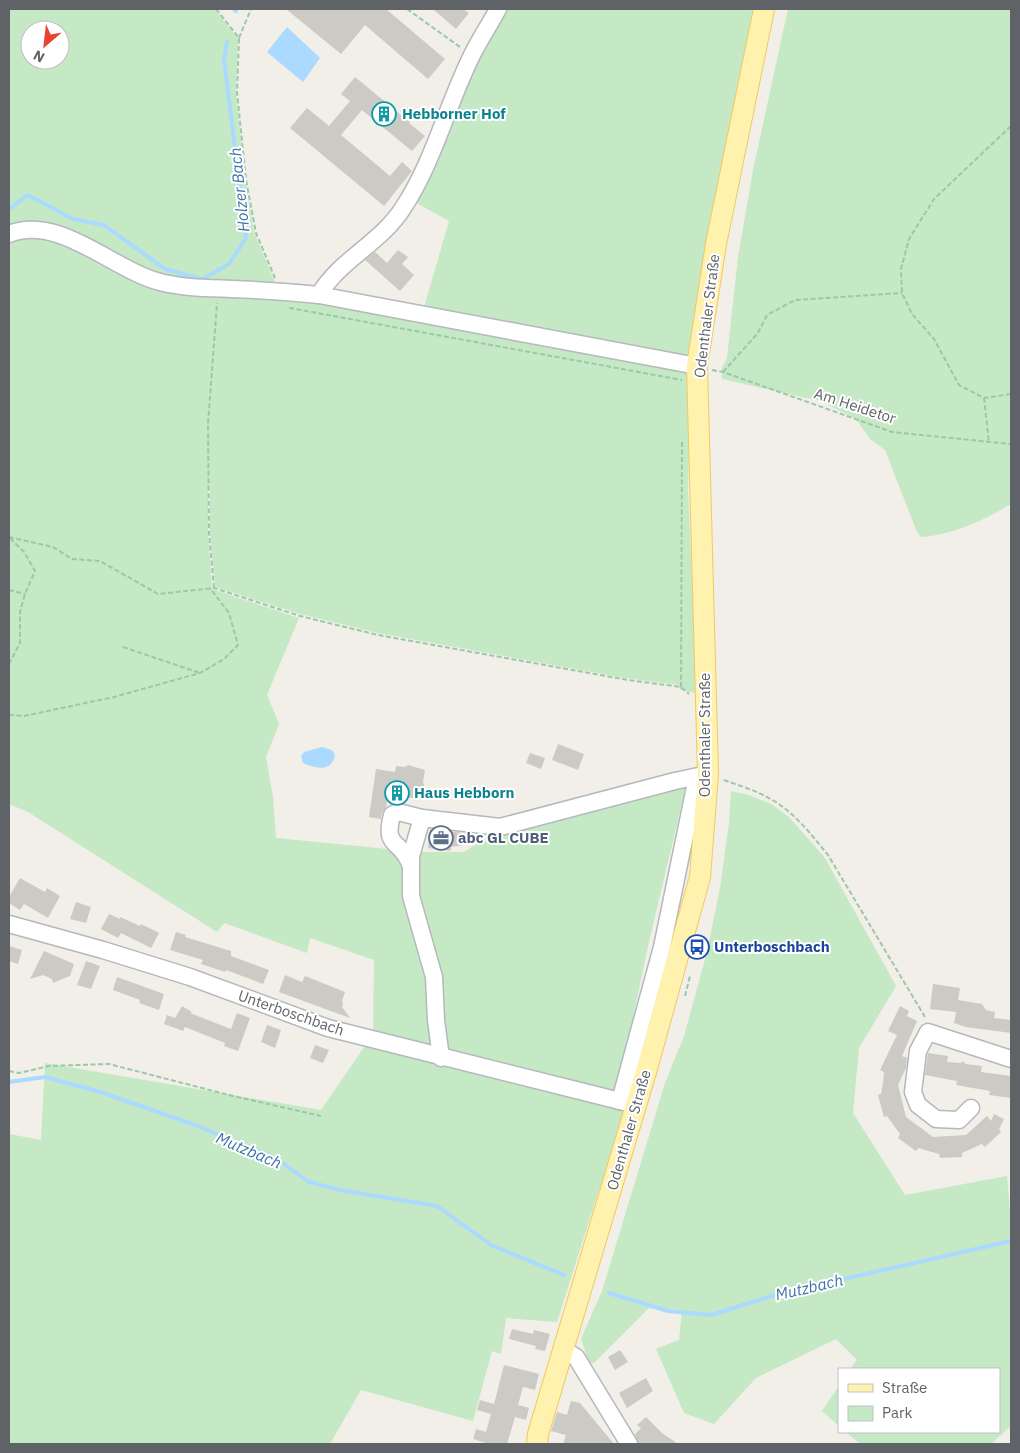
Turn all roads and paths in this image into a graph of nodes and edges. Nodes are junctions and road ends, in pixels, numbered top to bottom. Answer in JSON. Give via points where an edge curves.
{"nodes":[{"id":1,"x":216,"y":9,"type":"edge"},
{"id":2,"x":251,"y":9,"type":"edge"},
{"id":3,"x":407,"y":9,"type":"edge"},
{"id":4,"x":498,"y":9,"type":"edge"},
{"id":5,"x":764,"y":9,"type":"edge"},
{"id":6,"x":239,"y":38,"type":"junction"},
{"id":7,"x":472,"y":55,"type":"junction"},
{"id":8,"x":1011,"y":126,"type":"edge"},
{"id":9,"x":9,"y":234,"type":"edge"},
{"id":10,"x":218,"y":288,"type":"junction"},
{"id":11,"x":281,"y":291,"type":"junction"},
{"id":12,"x":902,"y":293,"type":"junction"},
{"id":13,"x":319,"y":295,"type":"junction"},
{"id":14,"x":707,"y":371,"type":"junction"},
{"id":15,"x":723,"y":372,"type":"junction"},
{"id":16,"x":682,"y":380,"type":"dead end"},
{"id":17,"x":1011,"y":394,"type":"edge"},
{"id":18,"x":984,"y":398,"type":"junction"},
{"id":19,"x":682,"y":439,"type":"dead end"},
{"id":20,"x":989,"y":443,"type":"junction"},
{"id":21,"x":1011,"y":444,"type":"edge"},
{"id":22,"x":9,"y":537,"type":"edge"},
{"id":23,"x":210,"y":588,"type":"junction"},
{"id":24,"x":214,"y":588,"type":"junction"},
{"id":25,"x":9,"y":590,"type":"edge"},
{"id":26,"x":25,"y":594,"type":"junction"},
{"id":27,"x":123,"y":648,"type":"dead end"},
{"id":28,"x":9,"y":664,"type":"edge"},
{"id":29,"x":200,"y":673,"type":"junction"},
{"id":30,"x":9,"y":715,"type":"edge"},
{"id":31,"x":702,"y":775,"type":"junction"},
{"id":32,"x":422,"y":818,"type":"junction"},
{"id":33,"x":410,"y":864,"type":"junction"},
{"id":34,"x":9,"y":924,"type":"edge"},
{"id":35,"x":691,"y":973,"type":"dead end"},
{"id":36,"x":683,"y":999,"type":"dead end"},
{"id":37,"x":928,"y":1032,"type":"junction"},
{"id":38,"x":441,"y":1058,"type":"junction"},
{"id":39,"x":1011,"y":1059,"type":"edge"},
{"id":40,"x":9,"y":1071,"type":"edge"},
{"id":41,"x":628,"y":1103,"type":"junction"},
{"id":42,"x":971,"y":1108,"type":"dead end"},
{"id":43,"x":321,"y":1116,"type":"dead end"},
{"id":44,"x":563,"y":1349,"type":"junction"},
{"id":45,"x":537,"y":1444,"type":"edge"},
{"id":46,"x":629,"y":1444,"type":"edge"}],
"edges":[{"from":1,"to":6,"type":"path"},
{"from":2,"to":6,"type":"path"},
{"from":3,"to":7,"type":"path"},
{"from":4,"to":7,"type":"street"},
{"from":5,"to":14,"type":"main road","name":"Odenthaler Straße","via":[[716,244]]},
{"from":6,"to":11,"type":"path","via":[[237,92],[246,180],[256,232]]},
{"from":7,"to":13,"type":"street","via":[[419,183],[403,209],[386,230],[330,278]]},
{"from":8,"to":12,"type":"path","via":[[934,198],[909,239],[900,269]]},
{"from":9,"to":10,"type":"street","via":[[17,231],[50,232],[159,282]]},
{"from":10,"to":11,"type":"street"},
{"from":10,"to":24,"type":"path","via":[[208,424],[209,533]]},
{"from":11,"to":13,"type":"street"},
{"from":11,"to":16,"type":"path","via":[[290,308]]},
{"from":12,"to":15,"type":"path","via":[[795,300],[767,315],[758,333]]},
{"from":12,"to":18,"type":"path","via":[[912,314],[934,339],[959,385]]},
{"from":13,"to":14,"type":"street"},
{"from":14,"to":15,"type":"path","name":"Am Heidetor"},
{"from":14,"to":31,"type":"main road","name":"Odenthaler Straße"},
{"from":15,"to":20,"type":"path","name":"Am Heidetor","via":[[892,432]]},
{"from":17,"to":18,"type":"path"},
{"from":18,"to":20,"type":"path"},
{"from":19,"to":24,"type":"path","via":[[681,687],[378,634],[300,616]]},
{"from":20,"to":21,"type":"path","name":"Am Heidetor"},
{"from":22,"to":23,"type":"path","via":[[53,548],[72,559],[100,561],[158,594]]},
{"from":22,"to":26,"type":"path","via":[[24,552],[35,571]]},
{"from":23,"to":24,"type":"path"},
{"from":23,"to":29,"type":"path","via":[[229,613],[238,645],[224,659]]},
{"from":25,"to":26,"type":"path"},
{"from":26,"to":28,"type":"path","via":[[20,612],[20,643]]},
{"from":27,"to":29,"type":"path"},
{"from":29,"to":30,"type":"path","via":[[114,697],[24,716]]},
{"from":31,"to":32,"type":"street","via":[[500,827]]},
{"from":31,"to":37,"type":"path","via":[[765,796],[790,811],[809,831],[828,855],[925,1018]]},
{"from":31,"to":41,"type":"main road","name":"Odenthaler Straße","via":[[700,877],[681,950]]},
{"from":32,"to":33,"type":"street"},
{"from":32,"to":33,"type":"street","via":[[398,812],[392,816],[388,835],[407,855]]},
{"from":33,"to":38,"type":"street","via":[[412,896],[434,977]]},
{"from":34,"to":38,"type":"street","name":"Unterboschbach","via":[[190,977],[328,1028]]},
{"from":35,"to":36,"type":"path"},
{"from":37,"to":39,"type":"street"},
{"from":37,"to":42,"type":"street","via":[[918,1051],[913,1092],[918,1105],[936,1119],[959,1120]]},
{"from":38,"to":41,"type":"street","name":"Unterboschbach"},
{"from":40,"to":43,"type":"path","via":[[18,1073],[49,1066],[109,1064]]},
{"from":41,"to":44,"type":"main road","name":"Odenthaler Straße"},
{"from":44,"to":45,"type":"main road","name":"Odenthaler Straße"},
{"from":44,"to":46,"type":"street","via":[[576,1357]]}]}
